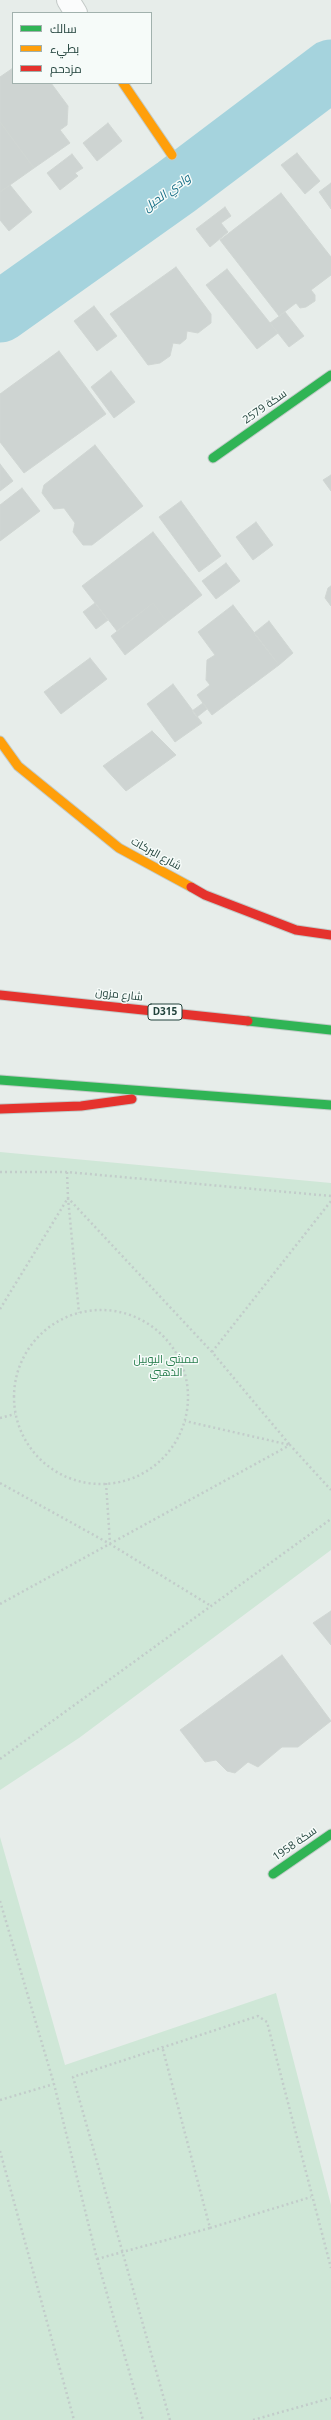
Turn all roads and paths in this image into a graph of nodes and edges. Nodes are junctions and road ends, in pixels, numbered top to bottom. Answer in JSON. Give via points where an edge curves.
{"nodes":[{"id":1,"x":68,"y":0,"type":"edge"},
{"id":2,"x":75,"y":12,"type":"edge"},
{"id":3,"x":124,"y":84,"type":"edge"},
{"id":4,"x":172,"y":155,"type":"dead end"},
{"id":5,"x":331,"y":375,"type":"edge"},
{"id":6,"x":213,"y":458,"type":"dead end"},
{"id":7,"x":0,"y":741,"type":"edge"},
{"id":8,"x":331,"y":935,"type":"edge"},
{"id":9,"x":0,"y":994,"type":"edge"},
{"id":10,"x":331,"y":1030,"type":"edge"},
{"id":11,"x":0,"y":1080,"type":"edge"},
{"id":12,"x":175,"y":1093,"type":"junction"},
{"id":13,"x":331,"y":1105,"type":"edge"},
{"id":14,"x":0,"y":1109,"type":"edge"},
{"id":15,"x":0,"y":1172,"type":"edge"},
{"id":16,"x":67,"y":1172,"type":"junction"},
{"id":17,"x":331,"y":1196,"type":"edge"},
{"id":18,"x":68,"y":1198,"type":"junction"},
{"id":19,"x":331,"y":1201,"type":"edge"},
{"id":20,"x":0,"y":1309,"type":"edge"},
{"id":21,"x":79,"y":1313,"type":"junction"},
{"id":22,"x":212,"y":1352,"type":"junction"},
{"id":23,"x":15,"y":1414,"type":"junction"},
{"id":24,"x":0,"y":1418,"type":"edge"},
{"id":25,"x":185,"y":1422,"type":"junction"},
{"id":26,"x":290,"y":1445,"type":"junction"},
{"id":27,"x":0,"y":1483,"type":"edge"},
{"id":28,"x":106,"y":1484,"type":"junction"},
{"id":29,"x":331,"y":1490,"type":"edge"},
{"id":30,"x":331,"y":1519,"type":"edge"},
{"id":31,"x":110,"y":1544,"type":"junction"},
{"id":32,"x":0,"y":1604,"type":"edge"},
{"id":33,"x":211,"y":1606,"type":"junction"},
{"id":34,"x":0,"y":1760,"type":"edge"},
{"id":35,"x":331,"y":1834,"type":"edge"},
{"id":36,"x":274,"y":1874,"type":"dead end"},
{"id":37,"x":0,"y":1901,"type":"edge"},
{"id":38,"x":162,"y":2046,"type":"junction"},
{"id":39,"x":54,"y":2084,"type":"junction"},
{"id":40,"x":0,"y":2100,"type":"edge"},
{"id":41,"x":0,"y":2151,"type":"edge"},
{"id":42,"x":311,"y":2197,"type":"junction"},
{"id":43,"x":210,"y":2228,"type":"junction"},
{"id":44,"x":124,"y":2252,"type":"junction"},
{"id":45,"x":97,"y":2259,"type":"junction"},
{"id":46,"x":331,"y":2268,"type":"edge"},
{"id":47,"x":331,"y":2398,"type":"edge"},
{"id":48,"x":266,"y":2416,"type":"junction"},
{"id":49,"x":74,"y":2420,"type":"edge"},
{"id":50,"x":143,"y":2420,"type":"edge"},
{"id":51,"x":170,"y":2420,"type":"edge"},
{"id":52,"x":253,"y":2420,"type":"edge"},
{"id":53,"x":267,"y":2420,"type":"edge"}],
"edges":[{"from":1,"to":2,"type":"street"},
{"from":3,"to":4,"type":"main road"},
{"from":5,"to":6,"type":"main road","name":"سكة 2579"},
{"from":7,"to":8,"type":"main road","name":"شارع البركات","via":[[18,766],[119,848],[205,895],[296,930]]},
{"from":9,"to":10,"type":"main road","name":"شارع مزون","number":"D315"},
{"from":11,"to":12,"type":"main road"},
{"from":12,"to":13,"type":"main road"},
{"from":12,"to":14,"type":"main road","via":[[81,1106]]},
{"from":15,"to":16,"type":"path"},
{"from":16,"to":17,"type":"path"},
{"from":16,"to":18,"type":"path"},
{"from":18,"to":20,"type":"path"},
{"from":18,"to":21,"type":"path"},
{"from":18,"to":22,"type":"path"},
{"from":19,"to":22,"type":"path"},
{"from":21,"to":23,"type":"path","via":[[48,1327],[33,1341],[21,1359],[15,1380]]},
{"from":21,"to":25,"type":"path","via":[[108,1310],[128,1314],[148,1323],[164,1336],[177,1353],[185,1372],[189,1393]]},
{"from":22,"to":26,"type":"path"},
{"from":23,"to":24,"type":"path"},
{"from":23,"to":28,"type":"path","via":[[25,1441],[38,1458],[73,1480]]},
{"from":25,"to":26,"type":"path"},
{"from":25,"to":28,"type":"path","via":[[169,1452],[154,1467],[136,1477]]},
{"from":26,"to":29,"type":"path"},
{"from":26,"to":31,"type":"path"},
{"from":27,"to":31,"type":"path"},
{"from":28,"to":31,"type":"path"},
{"from":30,"to":33,"type":"path"},
{"from":31,"to":32,"type":"path"},
{"from":31,"to":33,"type":"path"},
{"from":33,"to":34,"type":"path"},
{"from":35,"to":36,"type":"main road","name":"سكة 1958"},
{"from":37,"to":39,"type":"path"},
{"from":38,"to":42,"type":"path","via":[[258,2016],[267,2022]]},
{"from":38,"to":43,"type":"path"},
{"from":38,"to":44,"type":"path","via":[[73,2077]]},
{"from":39,"to":40,"type":"path"},
{"from":39,"to":45,"type":"path"},
{"from":41,"to":49,"type":"path"},
{"from":42,"to":43,"type":"path"},
{"from":42,"to":46,"type":"path"},
{"from":43,"to":44,"type":"path"},
{"from":44,"to":45,"type":"path"},
{"from":44,"to":51,"type":"path"},
{"from":45,"to":50,"type":"path"},
{"from":47,"to":48,"type":"path"},
{"from":48,"to":52,"type":"path"},
{"from":48,"to":53,"type":"path"}]}
